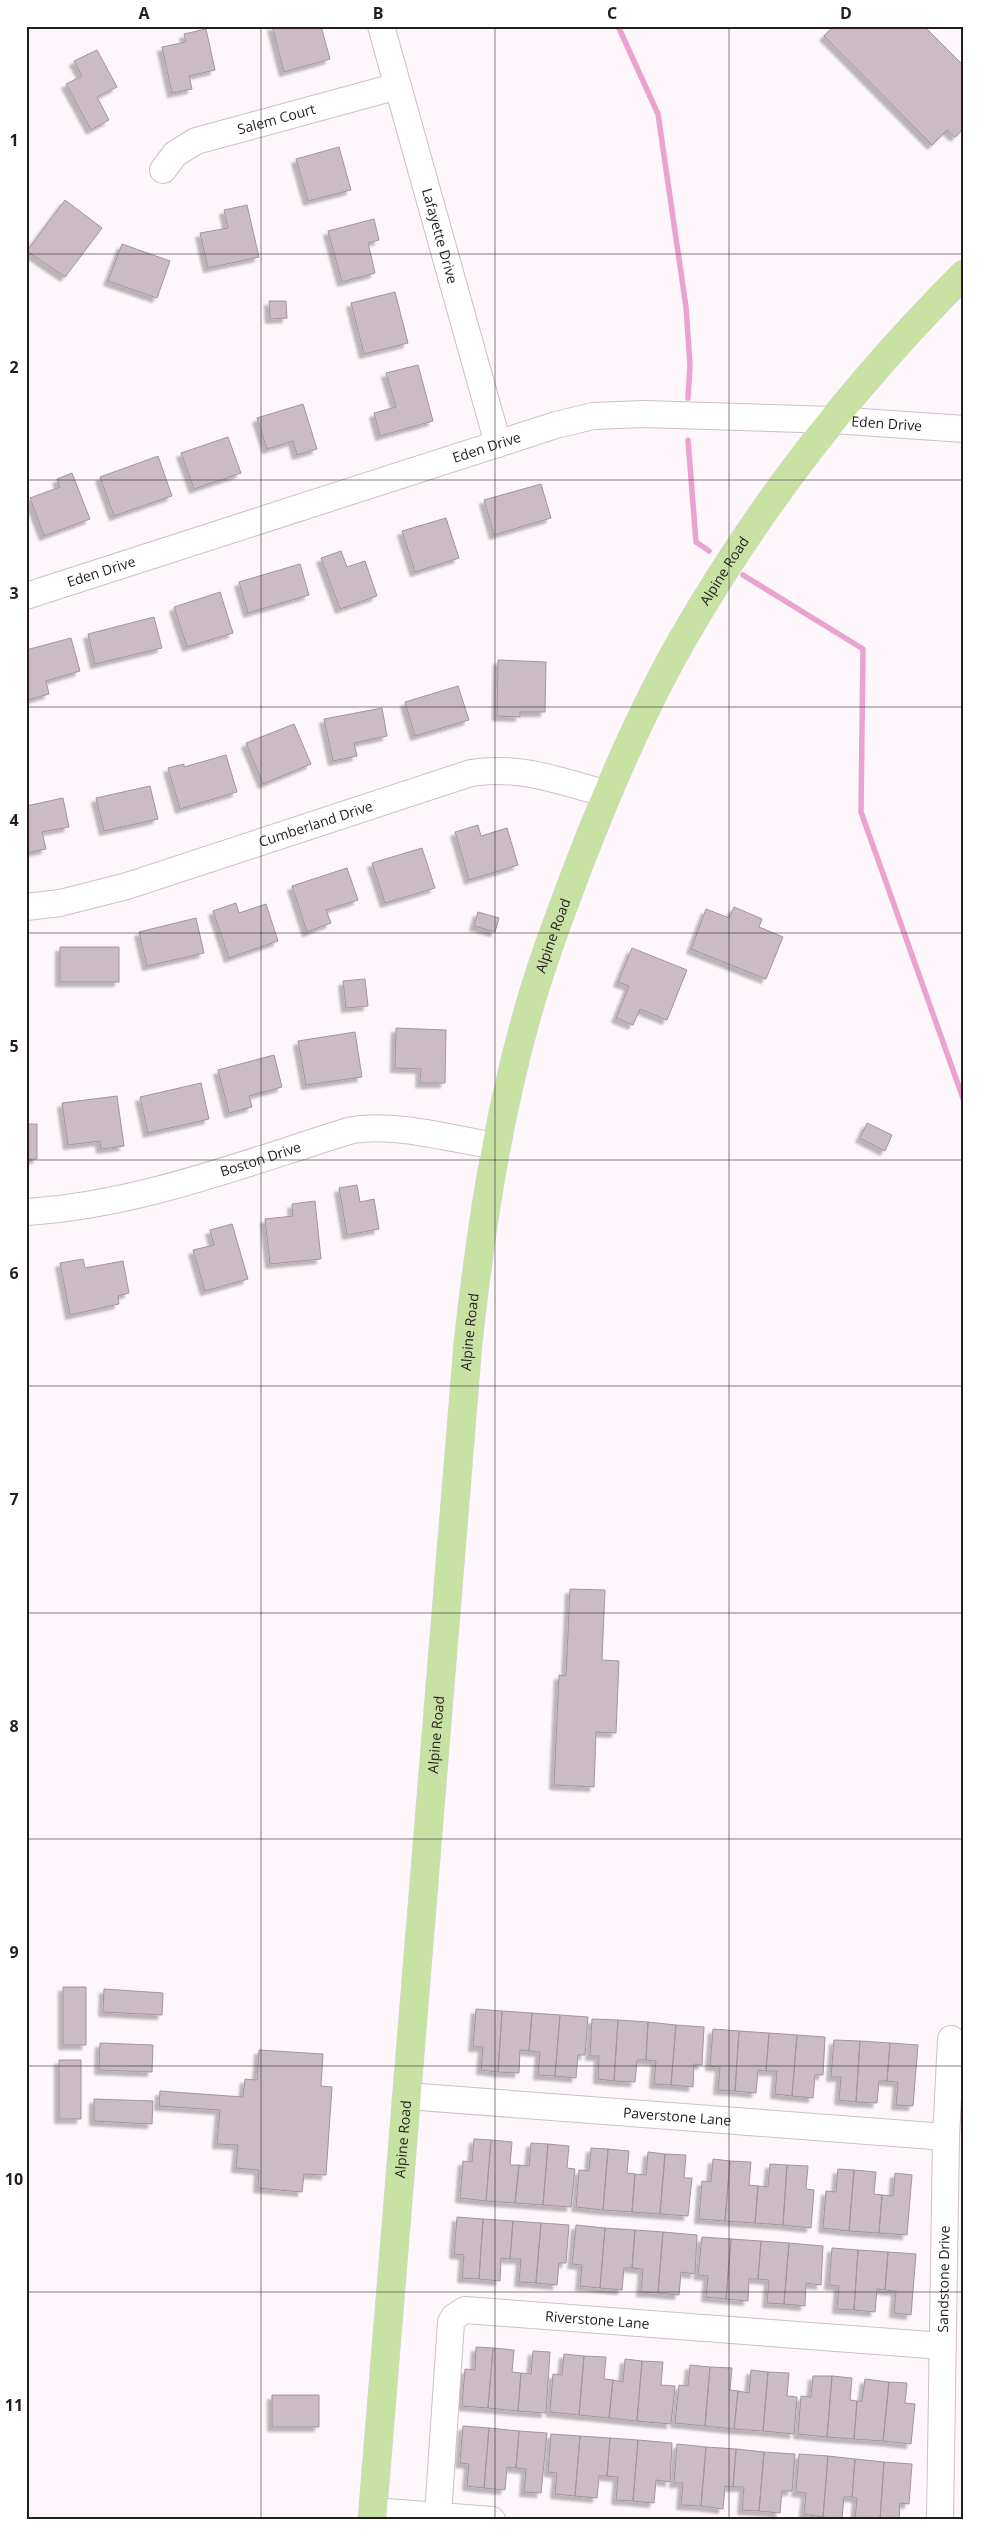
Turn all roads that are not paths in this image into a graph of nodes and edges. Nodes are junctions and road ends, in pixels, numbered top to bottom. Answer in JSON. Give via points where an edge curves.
{"nodes":[{"id":1,"x":381,"y":26,"type":"edge"},
{"id":2,"x":398,"y":86,"type":"junction"},
{"id":3,"x":163,"y":170,"type":"dead end"},
{"id":4,"x":964,"y":274,"type":"edge"},
{"id":5,"x":833,"y":420,"type":"junction"},
{"id":6,"x":964,"y":429,"type":"edge"},
{"id":7,"x":498,"y":444,"type":"junction"},
{"id":8,"x":26,"y":596,"type":"edge"},
{"id":9,"x":607,"y":794,"type":"junction"},
{"id":10,"x":26,"y":907,"type":"edge"},
{"id":11,"x":497,"y":1146,"type":"junction"},
{"id":12,"x":26,"y":1212,"type":"edge"},
{"id":13,"x":951,"y":2038,"type":"dead end"},
{"id":14,"x":407,"y":2096,"type":"junction"},
{"id":15,"x":946,"y":2137,"type":"junction"},
{"id":16,"x":943,"y":2346,"type":"junction"},
{"id":17,"x":373,"y":2515,"type":"edge"},
{"id":18,"x":438,"y":2515,"type":"junction"},
{"id":19,"x":492,"y":2520,"type":"edge"},
{"id":20,"x":940,"y":2520,"type":"edge"}],
"edges":[{"from":1,"to":2,"type":"street","name":"Lafayette Drive"},
{"from":2,"to":3,"type":"street","name":"Salem Court","via":[[196,141],[175,154]]},
{"from":2,"to":7,"type":"street","name":"Lafayette Drive"},
{"from":4,"to":5,"type":"main road","name":"Alpine Road","via":[[897,343]]},
{"from":5,"to":6,"type":"street","name":"Eden Drive"},
{"from":5,"to":7,"type":"street","name":"Eden Drive","via":[[611,414],[556,425]]},
{"from":5,"to":9,"type":"main road","name":"Alpine Road","via":[[781,487],[718,579],[679,645]]},
{"from":7,"to":8,"type":"street","name":"Eden Drive"},
{"from":9,"to":10,"type":"street","name":"Cumberland Drive","via":[[520,771],[471,774],[126,886],[68,901]]},
{"from":9,"to":11,"type":"main road","name":"Alpine Road","via":[[539,975]]},
{"from":11,"to":12,"type":"street","name":"Boston Drive","via":[[389,1128],[365,1128],[151,1193],[79,1207]]},
{"from":11,"to":14,"type":"main road","name":"Alpine Road","via":[[468,1343]]},
{"from":13,"to":15,"type":"street","name":"Sandstone Drive"},
{"from":14,"to":15,"type":"street","name":"Paverstone Lane"},
{"from":14,"to":17,"type":"main road","name":"Alpine Road"},
{"from":15,"to":16,"type":"street","name":"Sandstone Drive"},
{"from":16,"to":18,"type":"street","name":"Riverstone Lane","via":[[459,2312],[451,2322]]},
{"from":16,"to":20,"type":"street","name":"Sandstone Drive"},
{"from":17,"to":18,"type":"street"},
{"from":18,"to":19,"type":"street"}]}
